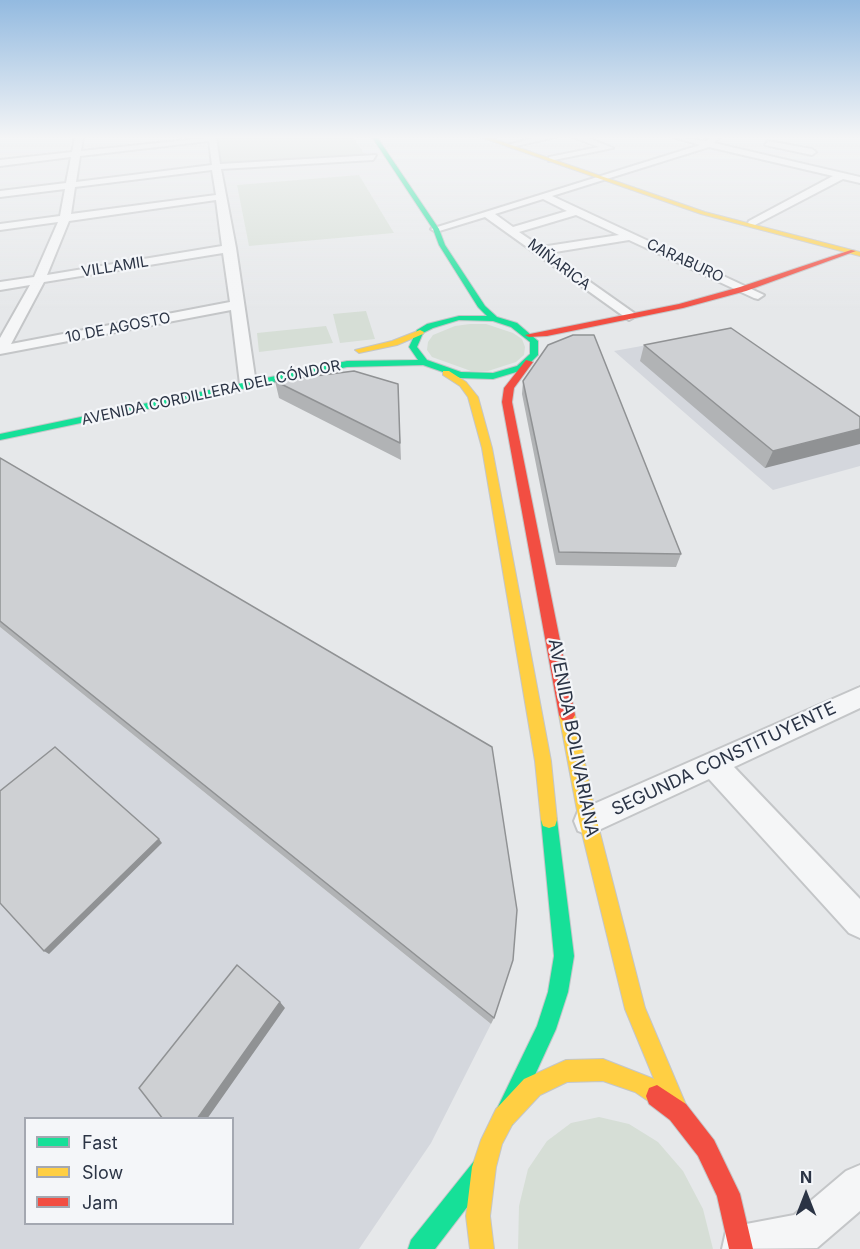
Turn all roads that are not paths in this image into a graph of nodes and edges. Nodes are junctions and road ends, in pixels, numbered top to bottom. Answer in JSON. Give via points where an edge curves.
{"nodes":[{"id":1,"x":68,"y":195,"type":"edge"},
{"id":2,"x":398,"y":195,"type":"edge"},
{"id":3,"x":413,"y":195,"type":"edge"},
{"id":4,"x":551,"y":195,"type":"edge"},
{"id":5,"x":653,"y":195,"type":"edge"},
{"id":6,"x":661,"y":195,"type":"edge"},
{"id":7,"x":805,"y":195,"type":"edge"},
{"id":8,"x":219,"y":197,"type":"joint"},
{"id":9,"x":546,"y":197,"type":"junction"},
{"id":10,"x":577,"y":211,"type":"junction"},
{"id":11,"x":488,"y":214,"type":"junction"},
{"id":12,"x":65,"y":218,"type":"junction"},
{"id":13,"x":753,"y":223,"type":"junction"},
{"id":14,"x":0,"y":227,"type":"edge"},
{"id":15,"x":436,"y":229,"type":"junction"},
{"id":16,"x":513,"y":230,"type":"junction"},
{"id":17,"x":631,"y":236,"type":"junction"},
{"id":18,"x":230,"y":248,"type":"junction"},
{"id":19,"x":540,"y":251,"type":"junction"},
{"id":20,"x":858,"y":252,"type":"edge"},
{"id":21,"x":805,"y":268,"type":"junction"},
{"id":22,"x":820,"y":273,"type":"junction"},
{"id":23,"x":39,"y":280,"type":"junction"},
{"id":24,"x":0,"y":286,"type":"edge"},
{"id":25,"x":454,"y":287,"type":"dead end"},
{"id":26,"x":743,"y":289,"type":"junction"},
{"id":27,"x":758,"y":295,"type":"junction"},
{"id":28,"x":236,"y":305,"type":"junction"},
{"id":29,"x":453,"y":308,"type":"dead end"},
{"id":30,"x":17,"y":316,"type":"junction"},
{"id":31,"x":629,"y":316,"type":"junction"},
{"id":32,"x":0,"y":319,"type":"edge"},
{"id":33,"x":494,"y":319,"type":"junction"},
{"id":34,"x":443,"y":321,"type":"junction"},
{"id":35,"x":420,"y":332,"type":"junction"},
{"id":36,"x":529,"y":335,"type":"junction"},
{"id":37,"x":536,"y":349,"type":"junction"},
{"id":38,"x":0,"y":350,"type":"edge"},
{"id":39,"x":424,"y":362,"type":"junction"},
{"id":40,"x":529,"y":362,"type":"junction"},
{"id":41,"x":446,"y":373,"type":"junction"},
{"id":42,"x":247,"y":379,"type":"junction"},
{"id":43,"x":0,"y":426,"type":"edge"},
{"id":44,"x":0,"y":437,"type":"edge"},
{"id":45,"x":860,"y":697,"type":"edge"},
{"id":46,"x":714,"y":765,"type":"junction"},
{"id":47,"x":588,"y":821,"type":"junction"},
{"id":48,"x":860,"y":922,"type":"edge"},
{"id":49,"x":678,"y":1112,"type":"junction"},
{"id":50,"x":504,"y":1118,"type":"junction"},
{"id":51,"x":484,"y":1167,"type":"junction"},
{"id":52,"x":860,"y":1185,"type":"edge"},
{"id":53,"x":741,"y":1248,"type":"edge"},
{"id":54,"x":420,"y":1249,"type":"edge"},
{"id":55,"x":482,"y":1249,"type":"edge"}],
"edges":[{"from":1,"to":12,"type":"street"},
{"from":2,"to":25,"type":"main road"},
{"from":3,"to":15,"type":"main road"},
{"from":4,"to":9,"type":"street"},
{"from":5,"to":20,"type":"main road","via":[[713,216]]},
{"from":6,"to":13,"type":"main road"},
{"from":7,"to":13,"type":"street"},
{"from":8,"to":12,"type":"street"},
{"from":8,"to":18,"type":"street"},
{"from":9,"to":10,"type":"street","name":"CARABURO"},
{"from":9,"to":11,"type":"street"},
{"from":10,"to":16,"type":"street"},
{"from":10,"to":17,"type":"street","name":"CARABURO"},
{"from":11,"to":15,"type":"street"},
{"from":11,"to":16,"type":"street","name":"MIÑARICA"},
{"from":12,"to":14,"type":"street"},
{"from":12,"to":23,"type":"street"},
{"from":13,"to":20,"type":"main road"},
{"from":15,"to":33,"type":"main road","via":[[482,307]]},
{"from":16,"to":19,"type":"street","name":"MIÑARICA"},
{"from":17,"to":19,"type":"street"},
{"from":17,"to":26,"type":"street","name":"CARABURO"},
{"from":18,"to":23,"type":"street","name":"VILLAMIL"},
{"from":18,"to":28,"type":"street"},
{"from":19,"to":31,"type":"street","name":"MIÑARICA"},
{"from":20,"to":21,"type":"main road"},
{"from":20,"to":22,"type":"main road"},
{"from":21,"to":22,"type":"main road"},
{"from":21,"to":26,"type":"main road"},
{"from":22,"to":27,"type":"main road"},
{"from":23,"to":24,"type":"street","name":"VILLAMIL"},
{"from":23,"to":30,"type":"street"},
{"from":26,"to":27,"type":"street","name":"CARABURO"},
{"from":26,"to":31,"type":"main road"},
{"from":27,"to":37,"type":"main road"},
{"from":28,"to":38,"type":"street","name":"10 DE AGOSTO"},
{"from":28,"to":42,"type":"street"},
{"from":29,"to":34,"type":"main road"},
{"from":30,"to":32,"type":"street"},
{"from":30,"to":38,"type":"street"},
{"from":31,"to":36,"type":"main road"},
{"from":33,"to":34,"type":"main road"},
{"from":33,"to":36,"type":"main road"},
{"from":34,"to":35,"type":"main road"},
{"from":35,"to":39,"type":"main road","via":[[413,347]]},
{"from":35,"to":42,"type":"main road","name":"AVENIDA CORDILLERA DEL CÓNDOR","via":[[394,343]]},
{"from":36,"to":37,"type":"main road"},
{"from":37,"to":40,"type":"main road","name":"AVENIDA BOLIVARIANA"},
{"from":39,"to":41,"type":"main road","name":"AVENIDA BOLIVARIANA"},
{"from":39,"to":42,"type":"main road","name":"AVENIDA CORDILLERA DEL CÓNDOR","via":[[347,364]]},
{"from":40,"to":41,"type":"main road","name":"AVENIDA BOLIVARIANA","via":[[493,376]]},
{"from":40,"to":47,"type":"main road","name":"AVENIDA BOLIVARIANA","via":[[508,388],[507,402]]},
{"from":41,"to":50,"type":"main road","name":"AVENIDA BOLIVARIANA","via":[[463,384],[473,397],[488,448],[543,761],[564,956],[546,1029]]},
{"from":42,"to":43,"type":"main road","name":"AVENIDA CORDILLERA DEL CÓNDOR"},
{"from":42,"to":44,"type":"main road","name":"AVENIDA CORDILLERA DEL CÓNDOR"},
{"from":45,"to":46,"type":"street","name":"SEGUNDA CONSTITUYENTE"},
{"from":46,"to":47,"type":"street","name":"SEGUNDA CONSTITUYENTE"},
{"from":46,"to":48,"type":"street"},
{"from":47,"to":49,"type":"main road","name":"AVENIDA BOLIVARIANA","via":[[635,1009]]},
{"from":49,"to":50,"type":"main road","name":"AVENIDA BOLIVARIANA","via":[[642,1084],[603,1070],[566,1071],[532,1087]]},
{"from":49,"to":53,"type":"main road","name":"AVENIDA BOLIVARIANA","via":[[706,1148],[728,1194]]},
{"from":50,"to":51,"type":"main road","name":"AVENIDA BOLIVARIANA"},
{"from":51,"to":54,"type":"main road"},
{"from":51,"to":55,"type":"main road","name":"AVENIDA BOLIVARIANA","via":[[478,1216]]},
{"from":52,"to":53,"type":"street","via":[[803,1234]]}]}
